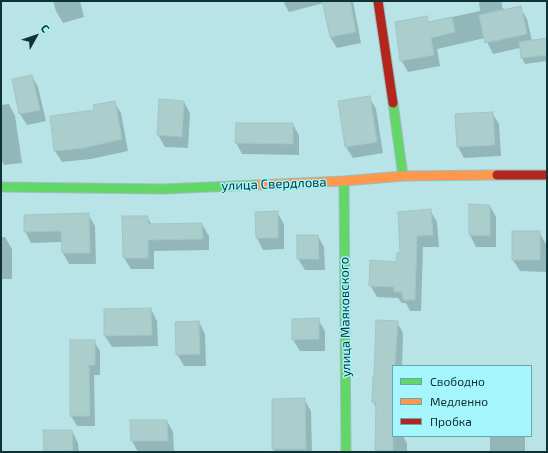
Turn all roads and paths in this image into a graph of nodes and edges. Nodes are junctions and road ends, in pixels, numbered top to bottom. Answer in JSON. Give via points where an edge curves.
{"nodes":[{"id":1,"x":378,"y":1,"type":"edge"},
{"id":2,"x":547,"y":175,"type":"edge"},
{"id":3,"x":403,"y":176,"type":"junction"},
{"id":4,"x":344,"y":181,"type":"junction"},
{"id":5,"x":1,"y":187,"type":"edge"},
{"id":6,"x":346,"y":452,"type":"edge"}],
"edges":[{"from":1,"to":3,"type":"street"},
{"from":2,"to":3,"type":"street","name":"улица Свердлова"},
{"from":3,"to":4,"type":"street","name":"улица Свердлова"},
{"from":4,"to":5,"type":"street","name":"улица Свердлова","via":[[164,189]]},
{"from":4,"to":6,"type":"street","name":"улица Маяковского"}]}
